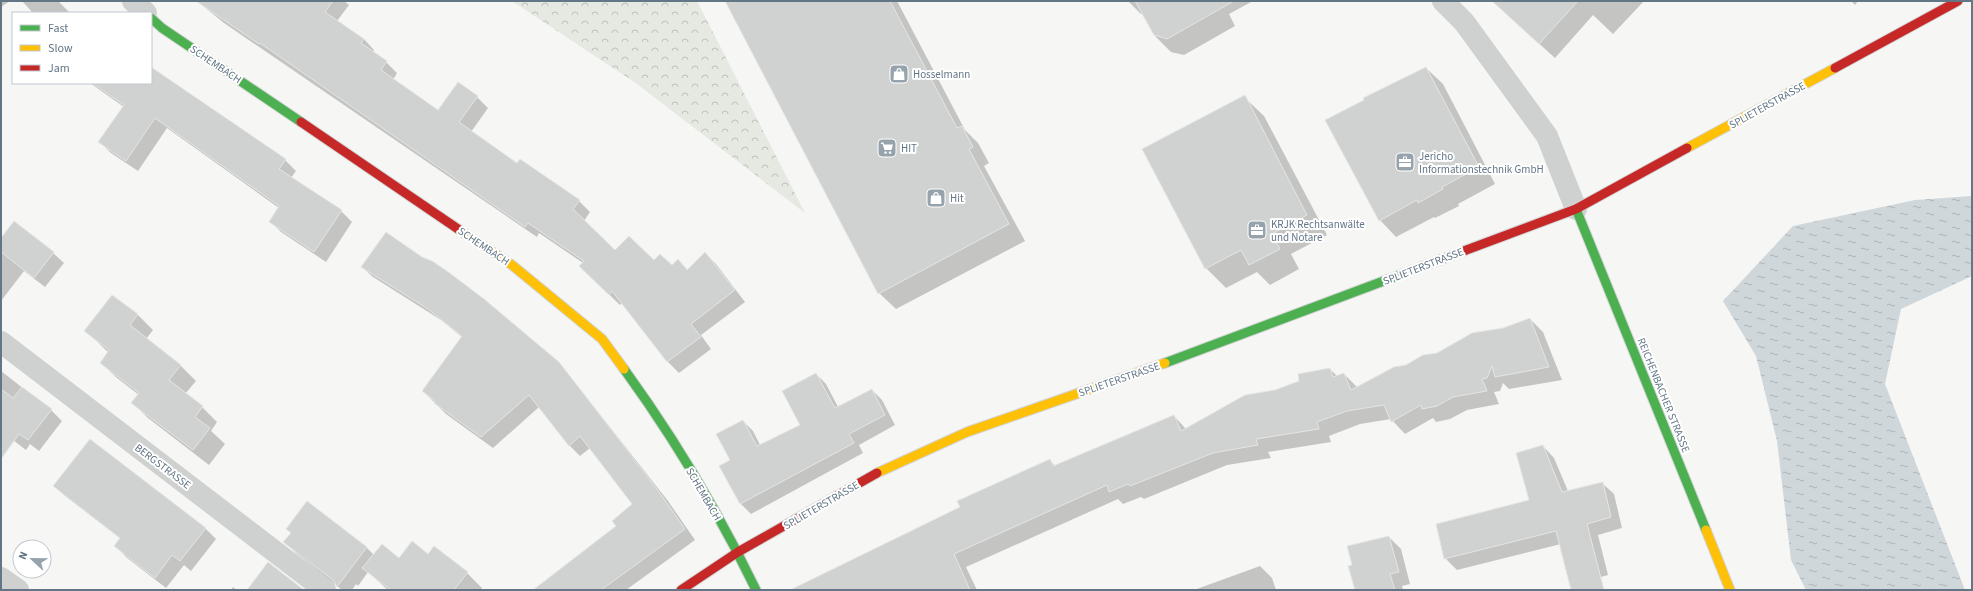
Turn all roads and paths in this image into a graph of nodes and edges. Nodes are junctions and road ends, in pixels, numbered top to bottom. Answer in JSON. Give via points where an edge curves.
{"nodes":[{"id":1,"x":133,"y":1,"type":"edge"},
{"id":2,"x":1443,"y":1,"type":"edge"},
{"id":3,"x":1958,"y":1,"type":"edge"},
{"id":4,"x":145,"y":12,"type":"edge"},
{"id":5,"x":152,"y":19,"type":"edge"},
{"id":6,"x":1576,"y":209,"type":"junction"},
{"id":7,"x":1,"y":342,"type":"edge"},
{"id":8,"x":738,"y":552,"type":"junction"},
{"id":9,"x":1,"y":578,"type":"edge"},
{"id":10,"x":18,"y":590,"type":"edge"},
{"id":11,"x":325,"y":590,"type":"edge"},
{"id":12,"x":681,"y":590,"type":"edge"},
{"id":13,"x":756,"y":590,"type":"edge"},
{"id":14,"x":1730,"y":590,"type":"edge"}],
"edges":[{"from":1,"to":4,"type":"street"},
{"from":2,"to":6,"type":"street","via":[[1464,22],[1547,136]]},
{"from":3,"to":6,"type":"street","name":"SPLIETERSTRASSE"},
{"from":5,"to":8,"type":"street","name":"SCHEMBACH","via":[[512,265],[602,339],[661,420]]},
{"from":6,"to":8,"type":"street","name":"SPLIETERSTRASSE","via":[[1176,358],[967,432],[883,470]]},
{"from":6,"to":14,"type":"street","name":"REICHENBACHER STRASSE"},
{"from":7,"to":11,"type":"street","name":"BERGSTRASSE"},
{"from":8,"to":12,"type":"street","name":"SPLIETERSTRASSE"},
{"from":8,"to":13,"type":"street","name":"SCHEMBACH"},
{"from":9,"to":10,"type":"street"}]}
